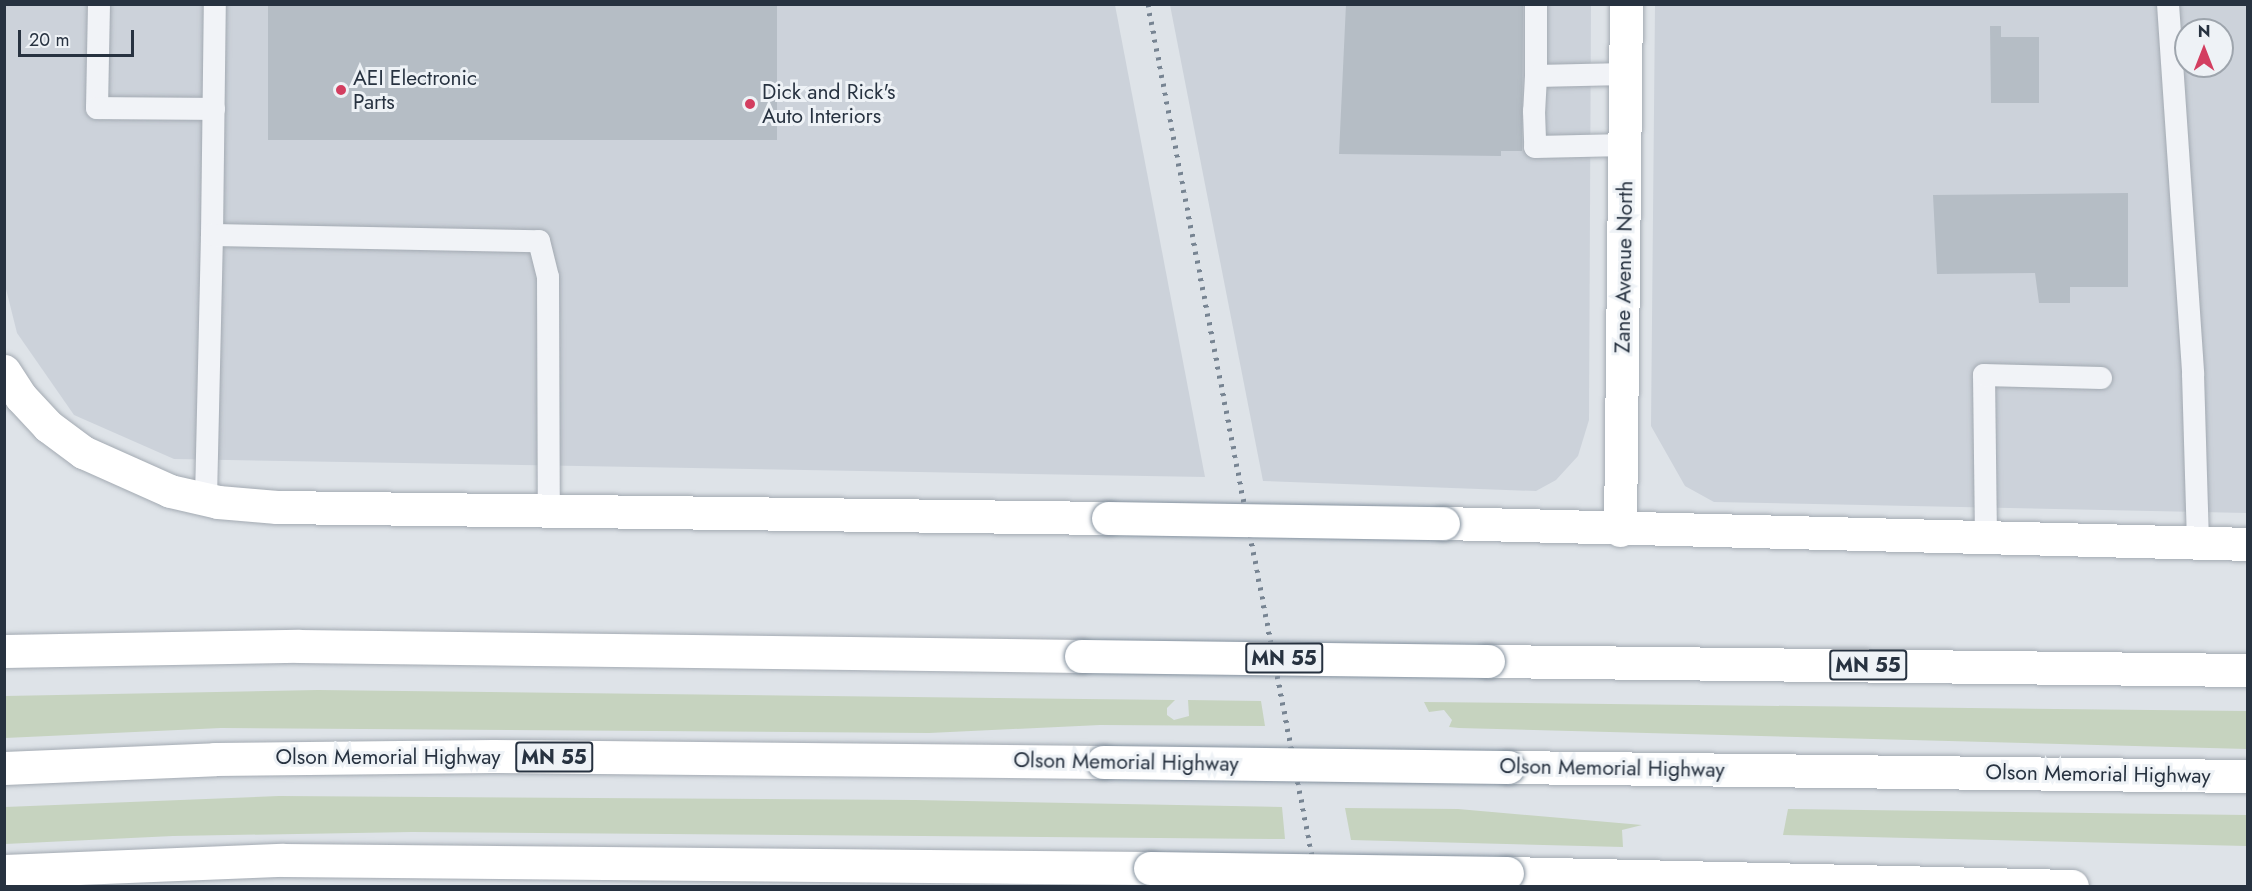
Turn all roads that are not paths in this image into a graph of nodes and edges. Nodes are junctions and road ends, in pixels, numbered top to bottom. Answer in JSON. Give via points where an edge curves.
{"nodes":[{"id":1,"x":99,"y":4,"type":"edge"},
{"id":2,"x":215,"y":4,"type":"edge"},
{"id":3,"x":1536,"y":4,"type":"edge"},
{"id":4,"x":1626,"y":4,"type":"edge"},
{"id":5,"x":2168,"y":4,"type":"edge"},
{"id":6,"x":1626,"y":74,"type":"junction"},
{"id":7,"x":1536,"y":76,"type":"junction"},
{"id":8,"x":214,"y":109,"type":"junction"},
{"id":9,"x":1626,"y":145,"type":"junction"},
{"id":10,"x":212,"y":235,"type":"junction"},
{"id":11,"x":4,"y":371,"type":"edge"},
{"id":12,"x":2101,"y":378,"type":"dead end"},
{"id":13,"x":206,"y":499,"type":"junction"},
{"id":14,"x":549,"y":510,"type":"junction"},
{"id":15,"x":1620,"y":530,"type":"junction"},
{"id":16,"x":1986,"y":538,"type":"junction"},
{"id":17,"x":2198,"y":544,"type":"junction"},
{"id":18,"x":2247,"y":544,"type":"edge"},
{"id":19,"x":4,"y":651,"type":"edge"},
{"id":20,"x":2247,"y":670,"type":"edge"},
{"id":21,"x":4,"y":768,"type":"edge"},
{"id":22,"x":2247,"y":776,"type":"edge"},
{"id":23,"x":4,"y":871,"type":"edge"},
{"id":24,"x":2072,"y":886,"type":"edge"}],
"edges":[{"from":1,"to":8,"type":"lane","via":[[97,108]]},
{"from":2,"to":8,"type":"lane"},
{"from":3,"to":7,"type":"lane"},
{"from":4,"to":6,"type":"main road","name":"Zane Avenue North"},
{"from":5,"to":17,"type":"lane","via":[[2193,374]]},
{"from":6,"to":7,"type":"lane"},
{"from":6,"to":9,"type":"main road","name":"Zane Avenue North"},
{"from":7,"to":9,"type":"lane","via":[[1535,147]]},
{"from":8,"to":10,"type":"lane"},
{"from":9,"to":15,"type":"main road","name":"Zane Avenue North"},
{"from":10,"to":13,"type":"lane"},
{"from":10,"to":14,"type":"lane","via":[[539,241],[548,277]]},
{"from":11,"to":13,"type":"main road","via":[[48,426],[83,452],[170,491]]},
{"from":12,"to":16,"type":"lane","via":[[1984,375]]},
{"from":13,"to":14,"type":"main road","via":[[277,507]]},
{"from":14,"to":15,"type":"main road","bridge":true,"via":[[1443,523]]},
{"from":15,"to":16,"type":"main road"},
{"from":16,"to":17,"type":"main road"},
{"from":17,"to":18,"type":"main road"},
{"from":19,"to":20,"type":"main road","number":"MN 55","bridge":true,"via":[[299,646]]},
{"from":21,"to":22,"type":"main road","name":"Olson Memorial Highway","number":"MN 55","bridge":true,"via":[[215,759],[493,756]]},
{"from":23,"to":24,"type":"main road","bridge":true,"via":[[283,860],[1507,873]]}]}
